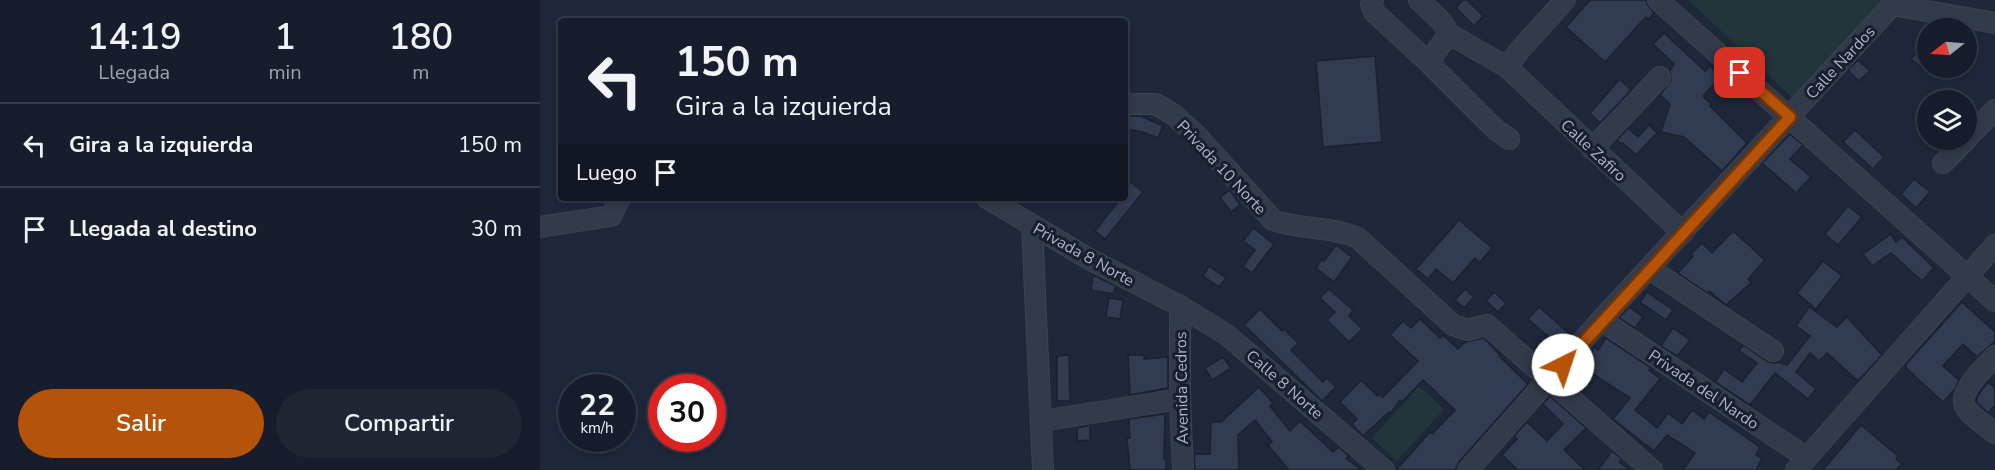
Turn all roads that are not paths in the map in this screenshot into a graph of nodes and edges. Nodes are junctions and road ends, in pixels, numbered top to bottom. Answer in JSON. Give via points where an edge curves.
{"nodes":[{"id":1,"x":1373,"y":0,"type":"edge"},
{"id":2,"x":1419,"y":0,"type":"edge"},
{"id":3,"x":1565,"y":0,"type":"edge"},
{"id":4,"x":1658,"y":0,"type":"edge"},
{"id":5,"x":1895,"y":2,"type":"edge"},
{"id":6,"x":1995,"y":23,"type":"edge"},
{"id":7,"x":1449,"y":34,"type":"junction"},
{"id":8,"x":1428,"y":62,"type":"junction"},
{"id":9,"x":1507,"y":67,"type":"junction"},
{"id":10,"x":1660,"y":77,"type":"dead end"},
{"id":11,"x":1128,"y":104,"type":"edge"},
{"id":12,"x":1995,"y":110,"type":"edge"},
{"id":13,"x":1790,"y":117,"type":"junction"},
{"id":14,"x":1977,"y":128,"type":"edge"},
{"id":15,"x":1509,"y":139,"type":"dead end"},
{"id":16,"x":1592,"y":149,"type":"junction"},
{"id":17,"x":1955,"y":150,"type":"edge"},
{"id":18,"x":1943,"y":163,"type":"dead end"},
{"id":19,"x":618,"y":201,"type":"edge"},
{"id":20,"x":993,"y":201,"type":"edge"},
{"id":21,"x":1032,"y":225,"type":"junction"},
{"id":22,"x":540,"y":227,"type":"edge"},
{"id":23,"x":1683,"y":233,"type":"junction"},
{"id":24,"x":1995,"y":245,"type":"edge"},
{"id":25,"x":1650,"y":270,"type":"junction"},
{"id":26,"x":1967,"y":277,"type":"junction"},
{"id":27,"x":1995,"y":301,"type":"edge"},
{"id":28,"x":1180,"y":306,"type":"junction"},
{"id":29,"x":1601,"y":321,"type":"junction"},
{"id":30,"x":1773,"y":351,"type":"dead end"},
{"id":31,"x":1995,"y":356,"type":"edge"},
{"id":32,"x":1550,"y":379,"type":"junction"},
{"id":33,"x":1180,"y":399,"type":"junction"},
{"id":34,"x":1042,"y":421,"type":"junction"},
{"id":35,"x":1995,"y":433,"type":"edge"},
{"id":36,"x":1802,"y":464,"type":"edge"},
{"id":37,"x":1043,"y":470,"type":"edge"},
{"id":38,"x":1183,"y":470,"type":"edge"},
{"id":39,"x":1384,"y":470,"type":"edge"},
{"id":40,"x":1468,"y":470,"type":"edge"},
{"id":41,"x":1652,"y":470,"type":"edge"}],
"edges":[{"from":1,"to":8,"type":"street","via":[[1374,12]]},
{"from":2,"to":7,"type":"street"},
{"from":3,"to":9,"type":"street"},
{"from":4,"to":13,"type":"street"},
{"from":5,"to":6,"type":"street"},
{"from":5,"to":13,"type":"street","name":"Calle Nardos"},
{"from":7,"to":8,"type":"street"},
{"from":7,"to":9,"type":"street","name":"Calle Zafiro"},
{"from":8,"to":15,"type":"street"},
{"from":9,"to":16,"type":"street","name":"Calle Zafiro"},
{"from":10,"to":16,"type":"street"},
{"from":11,"to":32,"type":"street","name":"Privada 10 Norte","via":[[1156,104],[1174,115],[1273,220],[1358,238],[1453,325],[1468,330],[1487,325]]},
{"from":12,"to":14,"type":"street"},
{"from":13,"to":23,"type":"street","name":"Calle Nardos"},
{"from":13,"to":26,"type":"street"},
{"from":16,"to":23,"type":"street","name":"Calle Zafiro"},
{"from":17,"to":18,"type":"street"},
{"from":19,"to":22,"type":"street","via":[[610,216]]},
{"from":20,"to":21,"type":"street","name":"Privada 8 Norte"},
{"from":21,"to":28,"type":"street","name":"Privada 8 Norte"},
{"from":21,"to":34,"type":"street"},
{"from":23,"to":25,"type":"street","name":"Calle Nardos"},
{"from":24,"to":26,"type":"street"},
{"from":25,"to":29,"type":"street","name":"Calle Nardos"},
{"from":25,"to":30,"type":"street"},
{"from":26,"to":27,"type":"street"},
{"from":26,"to":36,"type":"street"},
{"from":28,"to":33,"type":"street","name":"Avenida Cedros"},
{"from":28,"to":39,"type":"street","name":"Calle 8 Norte","via":[[1227,335]]},
{"from":29,"to":32,"type":"street","name":"Calle Nardos"},
{"from":29,"to":36,"type":"street","name":"Privada del Nardo"},
{"from":31,"to":35,"type":"street","via":[[1964,392],[1963,400],[1965,407]]},
{"from":32,"to":40,"type":"street","name":"Calle Nardos"},
{"from":32,"to":41,"type":"street"},
{"from":33,"to":34,"type":"street"},
{"from":33,"to":38,"type":"street","name":"Avenida Cedros"},
{"from":34,"to":37,"type":"street"}]}
